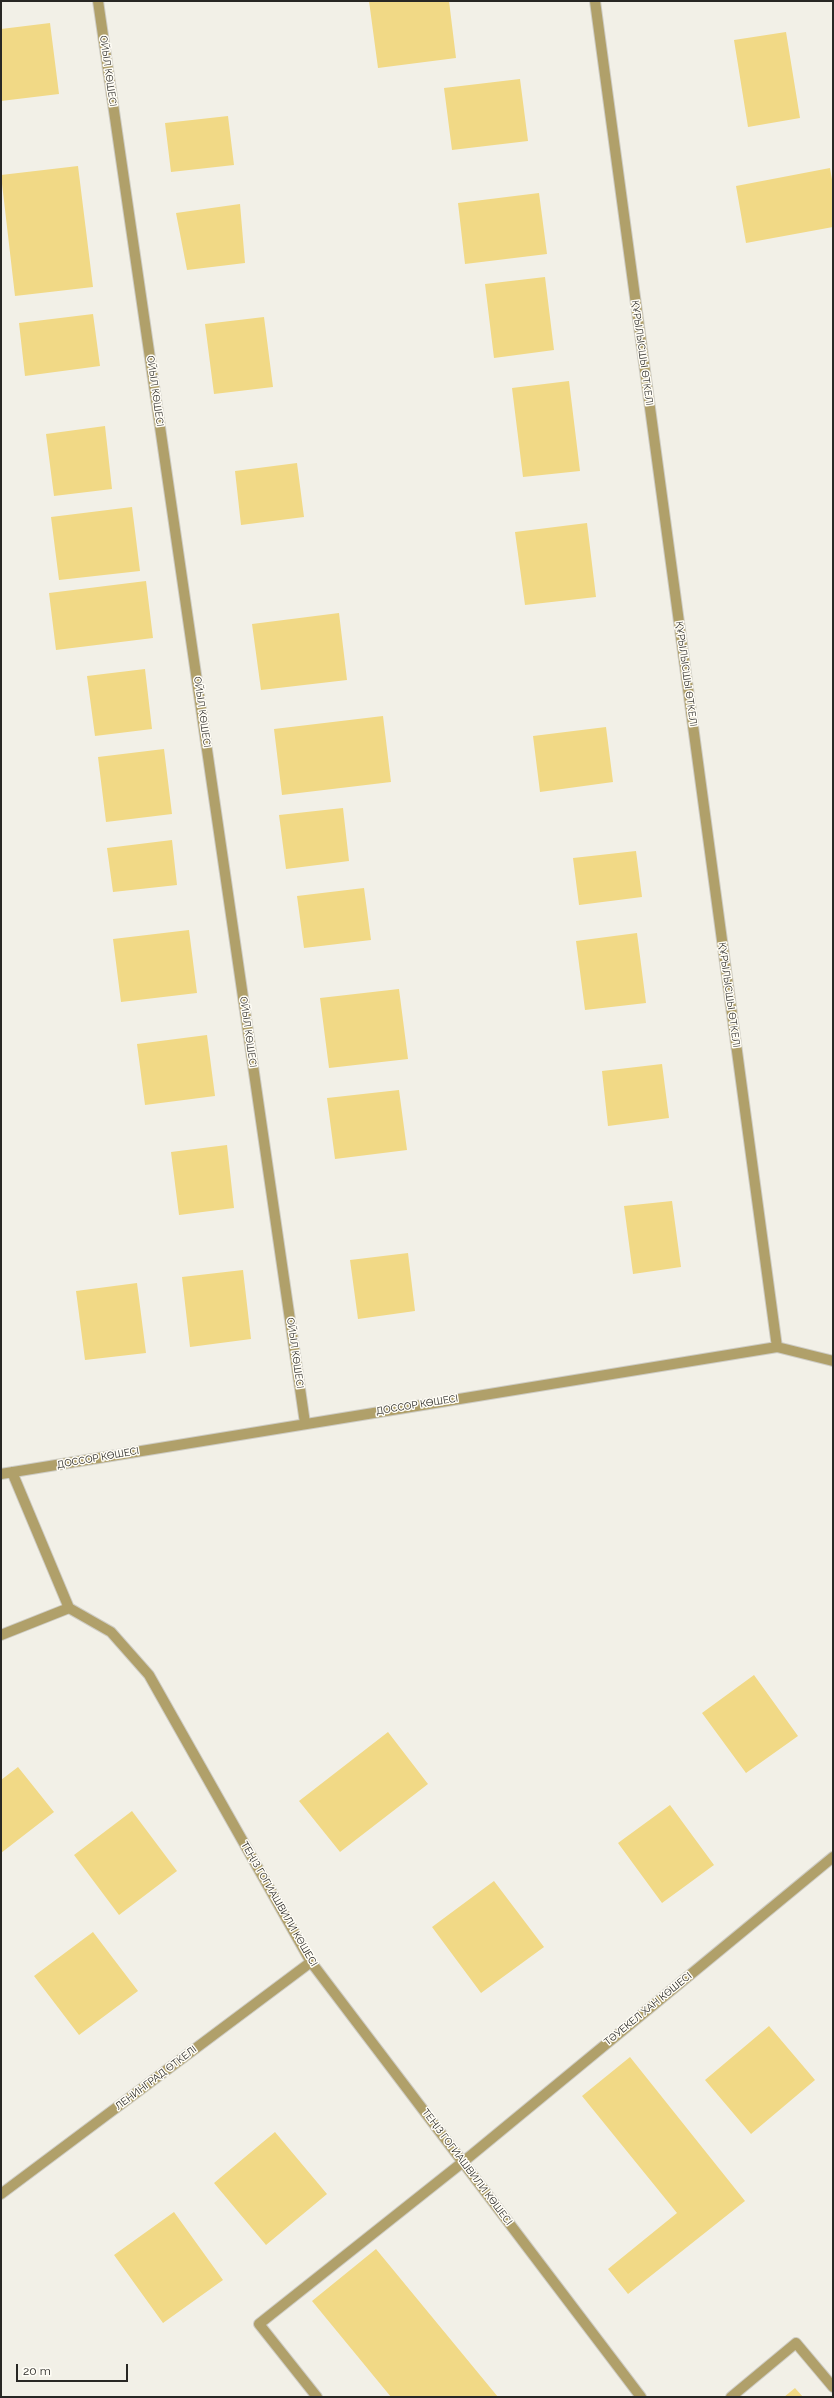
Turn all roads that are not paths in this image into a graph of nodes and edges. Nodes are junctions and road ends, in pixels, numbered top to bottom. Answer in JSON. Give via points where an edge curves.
{"nodes":[{"id":1,"x":98,"y":1,"type":"edge"},
{"id":2,"x":595,"y":1,"type":"edge"},
{"id":3,"x":777,"y":1347,"type":"junction"},
{"id":4,"x":833,"y":1361,"type":"edge"},
{"id":5,"x":305,"y":1422,"type":"junction"},
{"id":6,"x":12,"y":1472,"type":"junction"},
{"id":7,"x":1,"y":1474,"type":"edge"},
{"id":8,"x":69,"y":1608,"type":"junction"},
{"id":9,"x":1,"y":1634,"type":"edge"},
{"id":10,"x":833,"y":1857,"type":"edge"},
{"id":11,"x":311,"y":1962,"type":"junction"},
{"id":12,"x":463,"y":2162,"type":"junction"},
{"id":13,"x":1,"y":2194,"type":"edge"},
{"id":14,"x":833,"y":2387,"type":"edge"},
{"id":15,"x":317,"y":2397,"type":"edge"},
{"id":16,"x":641,"y":2397,"type":"edge"},
{"id":17,"x":731,"y":2397,"type":"edge"}],
"edges":[{"from":1,"to":5,"type":"street","name":"ОЙЫЛ КӨШЕСІ"},
{"from":2,"to":3,"type":"street","name":"ҚҰРЫЛЫСШЫ ӨТКЕЛІ"},
{"from":3,"to":4,"type":"street","name":"ДОССОР КӨШЕСІ"},
{"from":3,"to":5,"type":"street","name":"ДОССОР КӨШЕСІ"},
{"from":5,"to":6,"type":"street","name":"ДОССОР КӨШЕСІ"},
{"from":6,"to":7,"type":"street","name":"ДОССОР КӨШЕСІ"},
{"from":6,"to":8,"type":"street"},
{"from":8,"to":9,"type":"street"},
{"from":8,"to":11,"type":"street","name":"ТЕҢІЗ ГОГИАШВИЛИ КӨШЕСІ","via":[[111,1632],[148,1675]]},
{"from":10,"to":12,"type":"street","name":"ТӘУЕКЕЛ ХАН КӨШЕСІ"},
{"from":11,"to":12,"type":"street","name":"ТЕҢІЗ ГОГИАШВИЛИ КӨШЕСІ"},
{"from":11,"to":13,"type":"street","name":"ЛЕНИНГРАД ӨТКЕЛІ"},
{"from":12,"to":15,"type":"street","name":"ТӘУЕКЕЛ ХАН КӨШЕСІ","via":[[259,2324]]},
{"from":12,"to":16,"type":"street","name":"ТЕҢІЗ ГОГИАШВИЛИ КӨШЕСІ"},
{"from":14,"to":17,"type":"street","via":[[796,2344]]}]}
